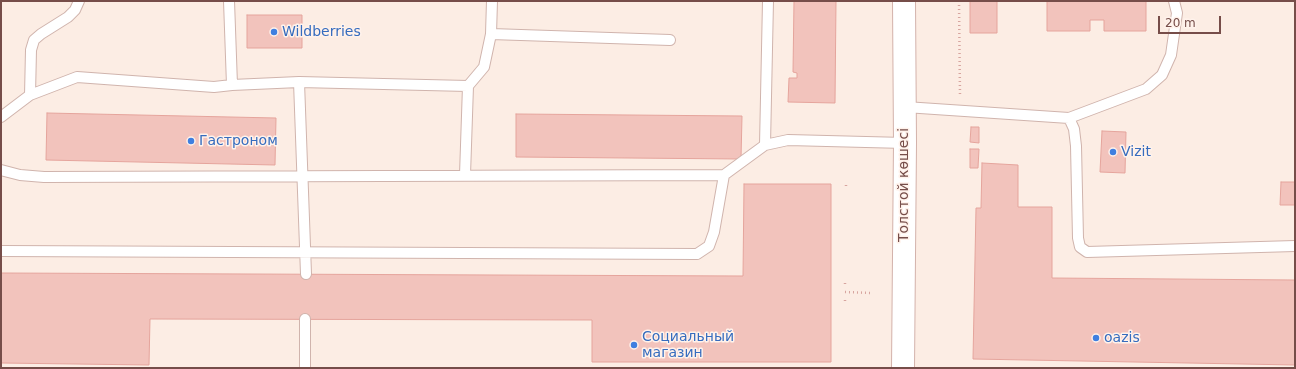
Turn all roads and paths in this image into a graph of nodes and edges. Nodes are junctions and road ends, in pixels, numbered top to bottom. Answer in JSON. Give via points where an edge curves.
{"nodes":[{"id":1,"x":79,"y":1,"type":"edge"},
{"id":2,"x":229,"y":1,"type":"edge"},
{"id":3,"x":492,"y":1,"type":"edge"},
{"id":4,"x":768,"y":1,"type":"edge"},
{"id":5,"x":904,"y":1,"type":"edge"},
{"id":6,"x":959,"y":1,"type":"edge"},
{"id":7,"x":1174,"y":1,"type":"edge"},
{"id":8,"x":491,"y":34,"type":"junction"},
{"id":9,"x":670,"y":40,"type":"dead end"},
{"id":10,"x":299,"y":82,"type":"junction"},
{"id":11,"x":232,"y":85,"type":"junction"},
{"id":12,"x":468,"y":86,"type":"junction"},
{"id":13,"x":30,"y":94,"type":"junction"},
{"id":14,"x":905,"y":107,"type":"junction"},
{"id":15,"x":960,"y":110,"type":"junction"},
{"id":16,"x":1,"y":117,"type":"edge"},
{"id":17,"x":1069,"y":118,"type":"junction"},
{"id":18,"x":905,"y":144,"type":"junction"},
{"id":19,"x":765,"y":145,"type":"junction"},
{"id":20,"x":1,"y":170,"type":"edge"},
{"id":21,"x":466,"y":175,"type":"junction"},
{"id":22,"x":724,"y":175,"type":"junction"},
{"id":23,"x":302,"y":177,"type":"junction"},
{"id":24,"x":1295,"y":246,"type":"edge"},
{"id":25,"x":1,"y":251,"type":"edge"},
{"id":26,"x":304,"y":253,"type":"junction"},
{"id":27,"x":306,"y":274,"type":"dead end"},
{"id":28,"x":845,"y":292,"type":"dead end"},
{"id":29,"x":871,"y":293,"type":"dead end"},
{"id":30,"x":305,"y":319,"type":"dead end"},
{"id":31,"x":306,"y":368,"type":"edge"},
{"id":32,"x":903,"y":368,"type":"edge"}],
"edges":[{"from":1,"to":13,"type":"lane","via":[[68,17],[34,40],[31,50]]},
{"from":2,"to":11,"type":"lane"},
{"from":3,"to":8,"type":"lane"},
{"from":4,"to":19,"type":"lane"},
{"from":5,"to":14,"type":"main road","name":"Толстой көшесі"},
{"from":6,"to":15,"type":"path"},
{"from":7,"to":17,"type":"lane","via":[[1178,13],[1171,55],[1162,75],[1146,89]]},
{"from":8,"to":9,"type":"lane"},
{"from":8,"to":12,"type":"lane","via":[[484,67]]},
{"from":10,"to":11,"type":"lane"},
{"from":10,"to":12,"type":"lane"},
{"from":10,"to":23,"type":"lane"},
{"from":11,"to":13,"type":"lane","via":[[214,87],[76,76]]},
{"from":12,"to":21,"type":"lane"},
{"from":13,"to":16,"type":"lane"},
{"from":14,"to":15,"type":"lane"},
{"from":14,"to":18,"type":"main road","name":"Толстой көшесі"},
{"from":15,"to":17,"type":"lane"},
{"from":17,"to":24,"type":"lane","via":[[1074,129],[1076,146],[1078,238],[1080,247],[1087,252]]},
{"from":18,"to":19,"type":"lane","via":[[788,140]]},
{"from":18,"to":32,"type":"main road","name":"Толстой көшесі"},
{"from":19,"to":22,"type":"lane"},
{"from":20,"to":23,"type":"lane","via":[[44,178]]},
{"from":21,"to":22,"type":"lane"},
{"from":21,"to":23,"type":"lane"},
{"from":22,"to":26,"type":"lane","via":[[714,232],[709,246],[697,254]]},
{"from":23,"to":26,"type":"lane"},
{"from":25,"to":26,"type":"lane"},
{"from":26,"to":27,"type":"lane"},
{"from":28,"to":29,"type":"path"},
{"from":30,"to":31,"type":"lane"}]}
